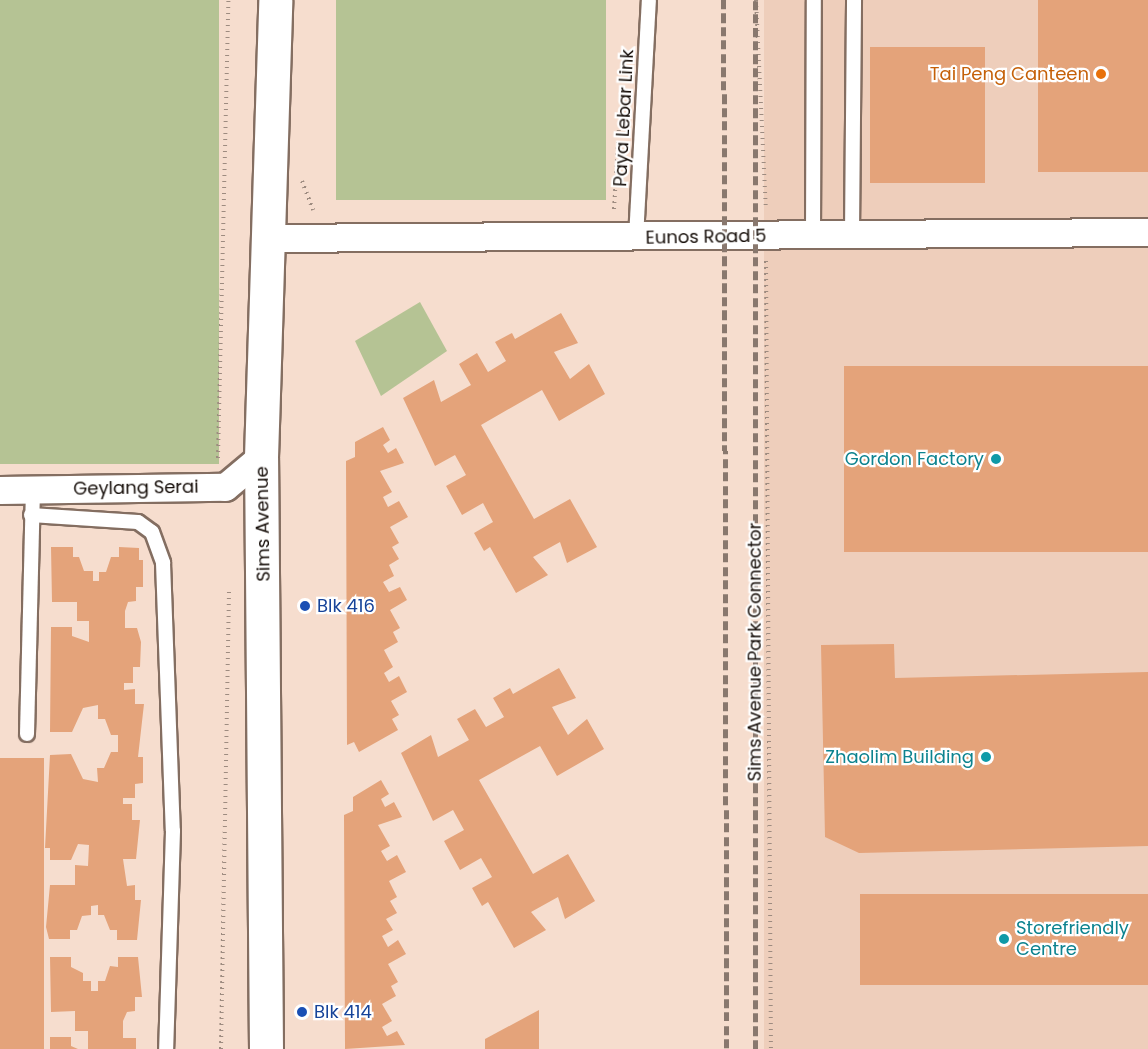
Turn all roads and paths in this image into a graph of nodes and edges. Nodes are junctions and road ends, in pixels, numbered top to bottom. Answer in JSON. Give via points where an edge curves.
{"nodes":[{"id":1,"x":228,"y":0,"type":"edge"},
{"id":2,"x":275,"y":0,"type":"edge"},
{"id":3,"x":649,"y":0,"type":"edge"},
{"id":4,"x":756,"y":0,"type":"edge"},
{"id":5,"x":814,"y":0,"type":"edge"},
{"id":6,"x":854,"y":0,"type":"edge"},
{"id":7,"x":766,"y":221,"type":"dead end"},
{"id":8,"x":1148,"y":232,"type":"edge"},
{"id":9,"x":852,"y":233,"type":"junction"},
{"id":10,"x":813,"y":235,"type":"junction"},
{"id":11,"x":265,"y":238,"type":"junction"},
{"id":12,"x":636,"y":238,"type":"junction"},
{"id":13,"x":766,"y":255,"type":"dead end"},
{"id":14,"x":261,"y":457,"type":"junction"},
{"id":15,"x":225,"y":487,"type":"junction"},
{"id":16,"x":0,"y":490,"type":"edge"},
{"id":17,"x":32,"y":502,"type":"junction"},
{"id":18,"x":229,"y":583,"type":"dead end"},
{"id":19,"x":27,"y":735,"type":"dead end"},
{"id":20,"x":166,"y":1049,"type":"edge"},
{"id":21,"x":221,"y":1049,"type":"edge"},
{"id":22,"x":266,"y":1049,"type":"edge"},
{"id":23,"x":771,"y":1049,"type":"edge"}],
"edges":[{"from":1,"to":15,"type":"path","via":[[216,448]]},
{"from":2,"to":11,"type":"main road","name":"Sims Avenue"},
{"from":3,"to":12,"type":"lane","name":"Paya Lebar Link"},
{"from":4,"to":7,"type":"path"},
{"from":5,"to":10,"type":"lane"},
{"from":6,"to":9,"type":"lane"},
{"from":8,"to":9,"type":"street","name":"Eunos Road 5"},
{"from":9,"to":10,"type":"street","name":"Eunos Road 5"},
{"from":10,"to":12,"type":"street","name":"Eunos Road 5"},
{"from":11,"to":12,"type":"street","name":"Eunos Road 5"},
{"from":11,"to":14,"type":"main road","name":"Sims Avenue"},
{"from":13,"to":23,"type":"path","name":"Sims Avenue Park Connector"},
{"from":14,"to":15,"type":"street","name":"Geylang Serai"},
{"from":14,"to":22,"type":"main road","name":"Sims Avenue"},
{"from":15,"to":17,"type":"street","name":"Geylang Serai"},
{"from":16,"to":17,"type":"street","name":"Geylang Serai"},
{"from":17,"to":19,"type":"lane"},
{"from":17,"to":20,"type":"lane","via":[[138,522],[152,532],[164,563],[173,831]]},
{"from":18,"to":21,"type":"path"}]}
